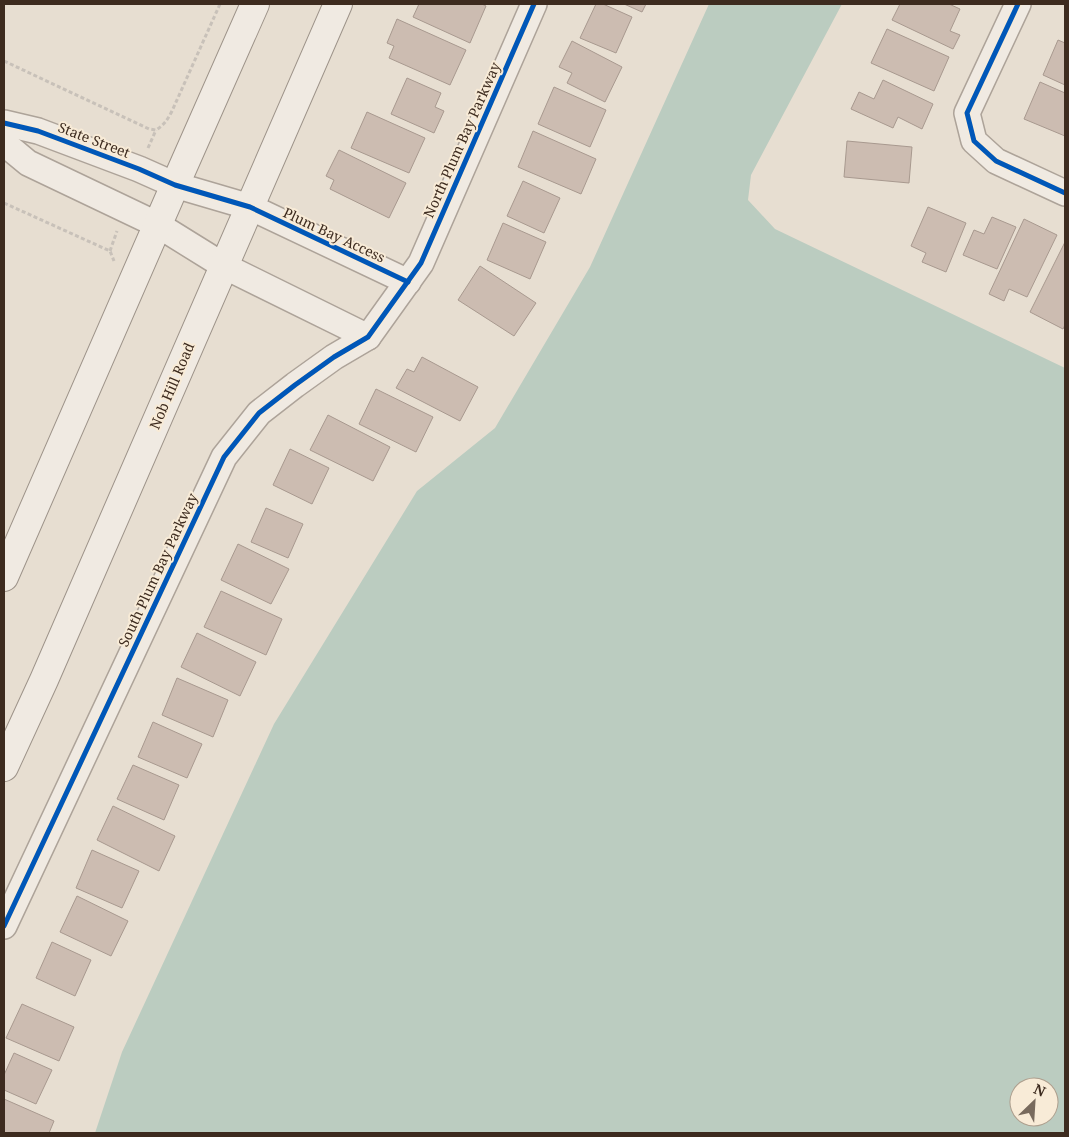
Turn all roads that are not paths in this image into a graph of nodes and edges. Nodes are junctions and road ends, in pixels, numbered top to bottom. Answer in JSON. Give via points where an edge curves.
{"nodes":[{"id":1,"x":255,"y":4,"type":"edge"},
{"id":2,"x":338,"y":4,"type":"edge"},
{"id":3,"x":534,"y":4,"type":"edge"},
{"id":4,"x":1018,"y":4,"type":"edge"},
{"id":5,"x":4,"y":123,"type":"edge"},
{"id":6,"x":4,"y":143,"type":"edge"},
{"id":7,"x":175,"y":184,"type":"junction"},
{"id":8,"x":1065,"y":193,"type":"edge"},
{"id":9,"x":250,"y":207,"type":"junction"},
{"id":10,"x":158,"y":225,"type":"junction"},
{"id":11,"x":224,"y":266,"type":"junction"},
{"id":12,"x":408,"y":282,"type":"junction"},
{"id":13,"x":368,"y":337,"type":"junction"},
{"id":14,"x":4,"y":577,"type":"edge"},
{"id":15,"x":4,"y":767,"type":"edge"},
{"id":16,"x":4,"y":926,"type":"edge"}],
"edges":[{"from":1,"to":7,"type":"main road"},
{"from":2,"to":9,"type":"main road","name":"Nob Hill Road"},
{"from":3,"to":12,"type":"street","name":"North Plum Bay Parkway","via":[[421,263]]},
{"from":4,"to":8,"type":"street","via":[[967,113],[974,140],[996,161]]},
{"from":5,"to":7,"type":"street","name":"State Street","via":[[38,131]]},
{"from":6,"to":10,"type":"street","via":[[28,163]]},
{"from":7,"to":9,"type":"street","name":"State Street"},
{"from":7,"to":10,"type":"main road"},
{"from":9,"to":11,"type":"main road","name":"Nob Hill Road"},
{"from":9,"to":12,"type":"street","name":"Plum Bay Access"},
{"from":10,"to":11,"type":"street"},
{"from":10,"to":14,"type":"main road"},
{"from":11,"to":13,"type":"street"},
{"from":11,"to":15,"type":"main road","name":"Nob Hill Road"},
{"from":12,"to":13,"type":"street","name":"South Plum Bay Parkway"},
{"from":13,"to":16,"type":"street","name":"South Plum Bay Parkway","via":[[334,356],[259,413],[224,457]]}]}
